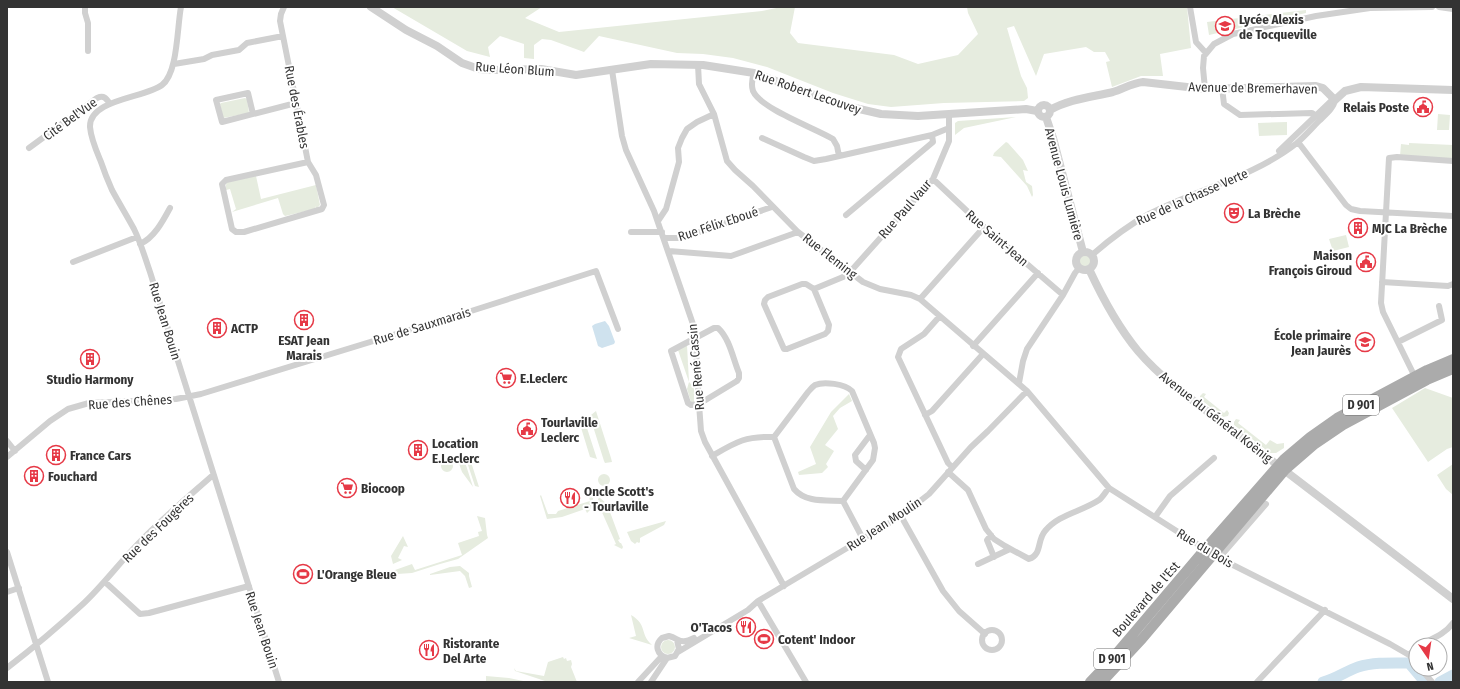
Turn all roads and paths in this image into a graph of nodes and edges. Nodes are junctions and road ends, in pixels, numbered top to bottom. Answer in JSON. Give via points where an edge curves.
{"nodes":[{"id":1,"x":85,"y":7,"type":"edge"},
{"id":2,"x":181,"y":7,"type":"edge"},
{"id":3,"x":284,"y":7,"type":"edge"},
{"id":4,"x":372,"y":7,"type":"edge"},
{"id":5,"x":1190,"y":7,"type":"edge"},
{"id":6,"x":1432,"y":7,"type":"edge"},
{"id":7,"x":1439,"y":7,"type":"edge"},
{"id":8,"x":1453,"y":9,"type":"edge"},
{"id":9,"x":283,"y":36,"type":"junction"},
{"id":10,"x":88,"y":51,"type":"dead end"},
{"id":11,"x":1206,"y":53,"type":"junction"},
{"id":12,"x":174,"y":64,"type":"junction"},
{"id":13,"x":698,"y":65,"type":"junction"},
{"id":14,"x":612,"y":70,"type":"junction"},
{"id":15,"x":754,"y":73,"type":"junction"},
{"id":16,"x":1222,"y":88,"type":"junction"},
{"id":17,"x":1205,"y":89,"type":"junction"},
{"id":18,"x":1453,"y":90,"type":"edge"},
{"id":19,"x":1335,"y":100,"type":"junction"},
{"id":20,"x":110,"y":104,"type":"junction"},
{"id":21,"x":296,"y":104,"type":"junction"},
{"id":22,"x":1037,"y":111,"type":"joint"},
{"id":23,"x":1048,"y":113,"type":"junction"},
{"id":24,"x":253,"y":114,"type":"junction"},
{"id":25,"x":714,"y":114,"type":"junction"},
{"id":26,"x":949,"y":115,"type":"junction"},
{"id":27,"x":1316,"y":116,"type":"junction"},
{"id":28,"x":949,"y":128,"type":"junction"},
{"id":29,"x":932,"y":135,"type":"junction"},
{"id":30,"x":762,"y":138,"type":"dead end"},
{"id":31,"x":1298,"y":142,"type":"junction"},
{"id":32,"x":29,"y":148,"type":"dead end"},
{"id":33,"x":839,"y":156,"type":"junction"},
{"id":34,"x":1275,"y":156,"type":"junction"},
{"id":35,"x":1453,"y":160,"type":"edge"},
{"id":36,"x":308,"y":162,"type":"junction"},
{"id":37,"x":932,"y":179,"type":"junction"},
{"id":38,"x":772,"y":206,"type":"junction"},
{"id":39,"x":170,"y":208,"type":"dead end"},
{"id":40,"x":1386,"y":212,"type":"junction"},
{"id":41,"x":846,"y":215,"type":"dead end"},
{"id":42,"x":1453,"y":216,"type":"edge"},
{"id":43,"x":658,"y":221,"type":"junction"},
{"id":44,"x":984,"y":227,"type":"junction"},
{"id":45,"x":631,"y":232,"type":"dead end"},
{"id":46,"x":798,"y":232,"type":"junction"},
{"id":47,"x":663,"y":235,"type":"junction"},
{"id":48,"x":138,"y":237,"type":"junction"},
{"id":49,"x":676,"y":239,"type":"junction"},
{"id":50,"x":140,"y":244,"type":"junction"},
{"id":51,"x":669,"y":251,"type":"junction"},
{"id":52,"x":680,"y":251,"type":"junction"},
{"id":53,"x":1083,"y":252,"type":"junction"},
{"id":54,"x":1092,"y":255,"type":"junction"},
{"id":55,"x":73,"y":262,"type":"dead end"},
{"id":56,"x":1079,"y":268,"type":"junction"},
{"id":57,"x":1089,"y":269,"type":"junction"},
{"id":58,"x":850,"y":272,"type":"junction"},
{"id":59,"x":1038,"y":273,"type":"junction"},
{"id":60,"x":1382,"y":282,"type":"junction"},
{"id":61,"x":1453,"y":285,"type":"edge"},
{"id":62,"x":814,"y":289,"type":"junction"},
{"id":63,"x":1063,"y":295,"type":"junction"},
{"id":64,"x":920,"y":299,"type":"junction"},
{"id":65,"x":1439,"y":306,"type":"dead end"},
{"id":66,"x":939,"y":317,"type":"junction"},
{"id":67,"x":618,"y":329,"type":"dead end"},
{"id":68,"x":696,"y":338,"type":"junction"},
{"id":69,"x":1398,"y":342,"type":"junction"},
{"id":70,"x":973,"y":346,"type":"junction"},
{"id":71,"x":983,"y":354,"type":"junction"},
{"id":72,"x":1453,"y":359,"type":"edge"},
{"id":73,"x":1453,"y":369,"type":"edge"},
{"id":74,"x":1415,"y":377,"type":"junction"},
{"id":75,"x":1019,"y":383,"type":"junction"},
{"id":76,"x":1027,"y":391,"type":"junction"},
{"id":77,"x":189,"y":397,"type":"junction"},
{"id":78,"x":699,"y":404,"type":"junction"},
{"id":79,"x":925,"y":415,"type":"junction"},
{"id":80,"x":870,"y":435,"type":"junction"},
{"id":81,"x":774,"y":437,"type":"junction"},
{"id":82,"x":7,"y":441,"type":"edge"},
{"id":83,"x":15,"y":451,"type":"junction"},
{"id":84,"x":712,"y":456,"type":"junction"},
{"id":85,"x":7,"y":457,"type":"edge"},
{"id":86,"x":1214,"y":458,"type":"dead end"},
{"id":87,"x":1281,"y":467,"type":"junction"},
{"id":88,"x":950,"y":469,"type":"junction"},
{"id":89,"x":866,"y":470,"type":"junction"},
{"id":90,"x":213,"y":475,"type":"junction"},
{"id":91,"x":1109,"y":488,"type":"junction"},
{"id":92,"x":843,"y":501,"type":"junction"},
{"id":93,"x":1266,"y":504,"type":"dead end"},
{"id":94,"x":901,"y":516,"type":"junction"},
{"id":95,"x":1155,"y":517,"type":"junction"},
{"id":96,"x":991,"y":535,"type":"junction"},
{"id":97,"x":863,"y":538,"type":"junction"},
{"id":98,"x":1010,"y":549,"type":"junction"},
{"id":99,"x":1205,"y":549,"type":"junction"},
{"id":100,"x":7,"y":552,"type":"edge"},
{"id":101,"x":1217,"y":556,"type":"junction"},
{"id":102,"x":994,"y":557,"type":"junction"},
{"id":103,"x":978,"y":564,"type":"dead end"},
{"id":104,"x":105,"y":582,"type":"junction"},
{"id":105,"x":248,"y":586,"type":"junction"},
{"id":106,"x":784,"y":586,"type":"junction"},
{"id":107,"x":19,"y":588,"type":"junction"},
{"id":108,"x":7,"y":592,"type":"edge"},
{"id":109,"x":1453,"y":598,"type":"edge"},
{"id":110,"x":759,"y":604,"type":"junction"},
{"id":111,"x":1325,"y":610,"type":"junction"},
{"id":112,"x":1453,"y":623,"type":"edge"},
{"id":113,"x":985,"y":634,"type":"dead end"},
{"id":114,"x":1438,"y":637,"type":"edge"},
{"id":115,"x":677,"y":640,"type":"junction"},
{"id":116,"x":36,"y":645,"type":"junction"},
{"id":117,"x":678,"y":652,"type":"junction"},
{"id":118,"x":1408,"y":654,"type":"edge"},
{"id":119,"x":664,"y":657,"type":"junction"},
{"id":120,"x":7,"y":668,"type":"edge"},
{"id":121,"x":48,"y":682,"type":"edge"},
{"id":122,"x":279,"y":682,"type":"edge"},
{"id":123,"x":638,"y":682,"type":"edge"},
{"id":124,"x":651,"y":682,"type":"edge"},
{"id":125,"x":806,"y":682,"type":"edge"},
{"id":126,"x":1090,"y":682,"type":"edge"},
{"id":127,"x":1102,"y":682,"type":"edge"},
{"id":128,"x":1257,"y":682,"type":"edge"}],
"edges":[{"from":1,"to":10,"type":"street"},
{"from":2,"to":12,"type":"street","name":"Rue Jean Bouin"},
{"from":3,"to":9,"type":"street","name":"Rue des Érables","via":[[280,21]]},
{"from":4,"to":14,"type":"street","name":"Rue Léon Blum","via":[[406,30],[473,67],[492,70],[541,69],[576,75]]},
{"from":5,"to":11,"type":"street","via":[[1196,42]]},
{"from":6,"to":11,"type":"street","via":[[1370,8],[1310,17],[1233,34],[1214,44]]},
{"from":7,"to":8,"type":"street"},
{"from":9,"to":12,"type":"street","via":[[247,43],[239,50],[204,59]]},
{"from":9,"to":21,"type":"street","name":"Rue des Érables"},
{"from":11,"to":17,"type":"street","via":[[1203,60]]},
{"from":12,"to":20,"type":"street","name":"Rue Jean Bouin","via":[[162,85]]},
{"from":13,"to":14,"type":"street","name":"Rue Léon Blum","via":[[651,64]]},
{"from":13,"to":15,"type":"street","name":"Rue Robert Lecouvey"},
{"from":13,"to":25,"type":"street","name":"Rue Fleming","via":[[699,84]]},
{"from":14,"to":43,"type":"street","name":"Rue René Cassin","via":[[626,150]]},
{"from":15,"to":26,"type":"street","name":"Rue Robert Lecouvey","via":[[842,105],[869,112],[897,116]]},
{"from":15,"to":33,"type":"street","via":[[753,91],[761,101],[833,139]]},
{"from":16,"to":17,"type":"street","name":"Avenue de Bremerhaven"},
{"from":16,"to":19,"type":"street","name":"Avenue de Bremerhaven","via":[[1316,86],[1323,88]]},
{"from":16,"to":27,"type":"street","via":[[1224,104],[1240,115],[1312,113]]},
{"from":17,"to":23,"type":"street","name":"Avenue de Bremerhaven","via":[[1138,82],[1114,92],[1073,100]]},
{"from":18,"to":19,"type":"street","name":"Avenue de Bremerhaven","via":[[1361,87],[1345,91]]},
{"from":19,"to":27,"type":"street","name":"Rue de la Chasse Verte"},
{"from":19,"to":31,"type":"street","name":"Rue de la Chasse Verte","via":[[1328,112]]},
{"from":20,"to":32,"type":"street","name":"Cité Bel'Vue","via":[[105,97],[97,98]]},
{"from":20,"to":48,"type":"street","name":"Rue Jean Bouin","via":[[95,113],[92,118],[92,141],[112,189]]},
{"from":21,"to":24,"type":"street"},
{"from":21,"to":36,"type":"street","name":"Rue des Érables"},
{"from":22,"to":23,"type":"street","name":"Avenue de Bremerhaven","via":[[1044,104],[1048,106]]},
{"from":22,"to":26,"type":"street","name":"Rue Robert Lecouvey","via":[[1026,109]]},
{"from":23,"to":53,"type":"street","name":"Avenue Louis Lumière"},
{"from":24,"to":24,"type":"street","via":[[222,122],[216,100],[248,93]]},
{"from":25,"to":38,"type":"street","name":"Rue Fleming","via":[[727,161]]},
{"from":25,"to":43,"type":"street","via":[[697,122],[682,138],[678,148],[679,162],[666,209]]},
{"from":26,"to":28,"type":"street","name":"Rue Paul Vaur"},
{"from":27,"to":34,"type":"street","name":"Rue de la Chasse Verte"},
{"from":28,"to":29,"type":"street"},
{"from":28,"to":37,"type":"street","name":"Rue Paul Vaur","via":[[949,141]]},
{"from":29,"to":33,"type":"street"},
{"from":29,"to":41,"type":"street","via":[[933,142]]},
{"from":30,"to":33,"type":"street","via":[[814,161]]},
{"from":31,"to":34,"type":"street","name":"Rue de la Chasse Verte"},
{"from":31,"to":40,"type":"street","via":[[1351,209]]},
{"from":34,"to":54,"type":"street","name":"Rue de la Chasse Verte","via":[[1250,171],[1147,215]]},
{"from":35,"to":40,"type":"street","via":[[1389,158]]},
{"from":36,"to":36,"type":"street","name":"Rue des Érables","via":[[316,175],[324,205],[322,209],[244,232],[232,229],[222,184],[226,180]]},
{"from":37,"to":44,"type":"street","name":"Rue Saint-Jean"},
{"from":37,"to":58,"type":"street","name":"Rue Paul Vaur"},
{"from":38,"to":46,"type":"street","name":"Rue Fleming"},
{"from":38,"to":49,"type":"street","name":"Rue Félix Eboué"},
{"from":39,"to":50,"type":"street","via":[[155,232]]},
{"from":40,"to":42,"type":"street"},
{"from":40,"to":60,"type":"street"},
{"from":43,"to":47,"type":"street","name":"Rue René Cassin"},
{"from":44,"to":59,"type":"street","name":"Rue Saint-Jean"},
{"from":44,"to":64,"type":"street"},
{"from":45,"to":47,"type":"street","name":"Rue Félix Eboué"},
{"from":46,"to":52,"type":"street","via":[[731,256]]},
{"from":46,"to":58,"type":"street","name":"Rue Fleming"},
{"from":47,"to":49,"type":"street","name":"Rue Félix Eboué"},
{"from":47,"to":51,"type":"street","name":"Rue René Cassin"},
{"from":48,"to":50,"type":"street","name":"Rue Jean Bouin"},
{"from":48,"to":55,"type":"street"},
{"from":49,"to":52,"type":"street"},
{"from":50,"to":77,"type":"street","name":"Rue Jean Bouin"},
{"from":51,"to":52,"type":"street"},
{"from":51,"to":68,"type":"street","name":"Rue René Cassin"},
{"from":53,"to":54,"type":"street"},
{"from":53,"to":56,"type":"street","via":[[1076,260]]},
{"from":54,"to":57,"type":"street","via":[[1094,262]]},
{"from":56,"to":57,"type":"street"},
{"from":56,"to":63,"type":"street"},
{"from":57,"to":87,"type":"street","name":"Avenue du Général Koënig","via":[[1114,316],[1148,362],[1194,403]]},
{"from":58,"to":62,"type":"street"},
{"from":58,"to":64,"type":"street","name":"Rue Fleming","via":[[869,285]]},
{"from":59,"to":63,"type":"street","name":"Rue Saint-Jean"},
{"from":59,"to":70,"type":"street"},
{"from":60,"to":61,"type":"street"},
{"from":60,"to":69,"type":"street","via":[[1381,307]]},
{"from":62,"to":62,"type":"street","via":[[829,325],[828,331],[784,349],[764,304],[765,300],[802,284]]},
{"from":63,"to":75,"type":"street","via":[[1027,349]]},
{"from":64,"to":66,"type":"street","name":"Rue Fleming"},
{"from":65,"to":69,"type":"street","via":[[1442,320]]},
{"from":66,"to":70,"type":"street","name":"Rue Fleming"},
{"from":66,"to":79,"type":"street","via":[[924,334],[901,349],[898,354],[898,360]]},
{"from":67,"to":77,"type":"street","name":"Rue de Sauxmarais","via":[[596,271]]},
{"from":68,"to":78,"type":"street","name":"Rue René Cassin"},
{"from":68,"to":78,"type":"street","via":[[671,351],[688,404]]},
{"from":68,"to":78,"type":"street","via":[[714,328],[722,331],[739,374],[737,381]]},
{"from":69,"to":74,"type":"street"},
{"from":70,"to":71,"type":"street","name":"Rue Fleming"},
{"from":71,"to":75,"type":"street","name":"Rue Fleming"},
{"from":71,"to":79,"type":"street"},
{"from":72,"to":74,"type":"main road","number":"D 901"},
{"from":73,"to":87,"type":"main road","number":"D 901","via":[[1343,425]]},
{"from":74,"to":87,"type":"main road","number":"D 901","via":[[1341,416],[1310,437]]},
{"from":75,"to":76,"type":"street","name":"Rue Fleming"},
{"from":76,"to":88,"type":"street","name":"Rue Jean Moulin"},
{"from":76,"to":91,"type":"street","name":"Rue du Bois"},
{"from":77,"to":83,"type":"street","name":"Rue des Chênes","via":[[89,403],[68,409]]},
{"from":77,"to":90,"type":"street","name":"Rue Jean Bouin"},
{"from":78,"to":84,"type":"street","name":"Rue René Cassin","via":[[701,431]]},
{"from":79,"to":88,"type":"street"},
{"from":80,"to":81,"type":"street","via":[[852,391],[837,384],[821,384],[808,392]]},
{"from":80,"to":89,"type":"street","via":[[875,455]]},
{"from":80,"to":89,"type":"street","via":[[855,455],[856,461]]},
{"from":81,"to":84,"type":"street","via":[[748,438]]},
{"from":81,"to":92,"type":"street","via":[[798,494],[811,500]]},
{"from":82,"to":83,"type":"street"},
{"from":83,"to":85,"type":"street","name":"Rue des Chênes"},
{"from":84,"to":106,"type":"street","name":"Rue René Cassin"},
{"from":86,"to":95,"type":"street","via":[[1170,496]]},
{"from":87,"to":99,"type":"main road","number":"D 901"},
{"from":87,"to":101,"type":"main road","number":"D 901","via":[[1276,477],[1250,506]]},
{"from":87,"to":109,"type":"street","name":"Avenue du Général Koënig"},
{"from":88,"to":94,"type":"street","name":"Rue Jean Moulin","via":[[924,498]]},
{"from":88,"to":96,"type":"street","via":[[968,490],[986,530]]},
{"from":89,"to":92,"type":"street"},
{"from":90,"to":104,"type":"street","name":"Rue des Fougères","via":[[166,516]]},
{"from":90,"to":105,"type":"street","name":"Rue Jean Bouin"},
{"from":91,"to":95,"type":"street","name":"Rue du Bois"},
{"from":91,"to":98,"type":"street","via":[[1100,499],[1050,524],[1041,536],[1034,557],[1029,559]]},
{"from":92,"to":97,"type":"street"},
{"from":93,"to":101,"type":"street"},
{"from":94,"to":97,"type":"street","name":"Rue Jean Moulin"},
{"from":94,"to":113,"type":"street","via":[[943,591],[959,611]]},
{"from":95,"to":99,"type":"street","name":"Rue du Bois"},
{"from":96,"to":98,"type":"street"},
{"from":96,"to":102,"type":"street","via":[[987,540]]},
{"from":97,"to":106,"type":"street","name":"Rue Jean Moulin"},
{"from":98,"to":102,"type":"street"},
{"from":99,"to":101,"type":"street","name":"Rue du Bois"},
{"from":99,"to":126,"type":"main road","name":"Boulevard de l'Est","number":"D 901"},
{"from":100,"to":107,"type":"street"},
{"from":101,"to":111,"type":"street","name":"Rue du Bois"},
{"from":101,"to":127,"type":"main road","number":"D 901"},
{"from":102,"to":103,"type":"street"},
{"from":104,"to":105,"type":"street","via":[[140,614]]},
{"from":104,"to":116,"type":"street","name":"Rue des Fougères"},
{"from":105,"to":122,"type":"street","name":"Rue Jean Bouin"},
{"from":106,"to":110,"type":"street","name":"Rue Jean Moulin"},
{"from":107,"to":108,"type":"street"},
{"from":107,"to":116,"type":"street"},
{"from":110,"to":115,"type":"street","name":"Rue Jean Moulin","via":[[749,605],[688,641]]},
{"from":110,"to":117,"type":"street","name":"Rue Jean Moulin"},
{"from":110,"to":125,"type":"street"},
{"from":111,"to":118,"type":"street","name":"Rue du Bois"},
{"from":111,"to":128,"type":"street"},
{"from":112,"to":114,"type":"street"},
{"from":115,"to":117,"type":"street"},
{"from":115,"to":119,"type":"street","name":"Rue Jean Moulin","via":[[669,636],[660,640],[657,648]]},
{"from":116,"to":120,"type":"street","name":"Rue des Fougères"},
{"from":116,"to":121,"type":"street"},
{"from":117,"to":119,"type":"street","name":"Rue Jean Moulin","via":[[672,657]]},
{"from":119,"to":123,"type":"street","name":"Rue Jean Moulin"},
{"from":119,"to":124,"type":"street","name":"Rue Jean Moulin"}]}
